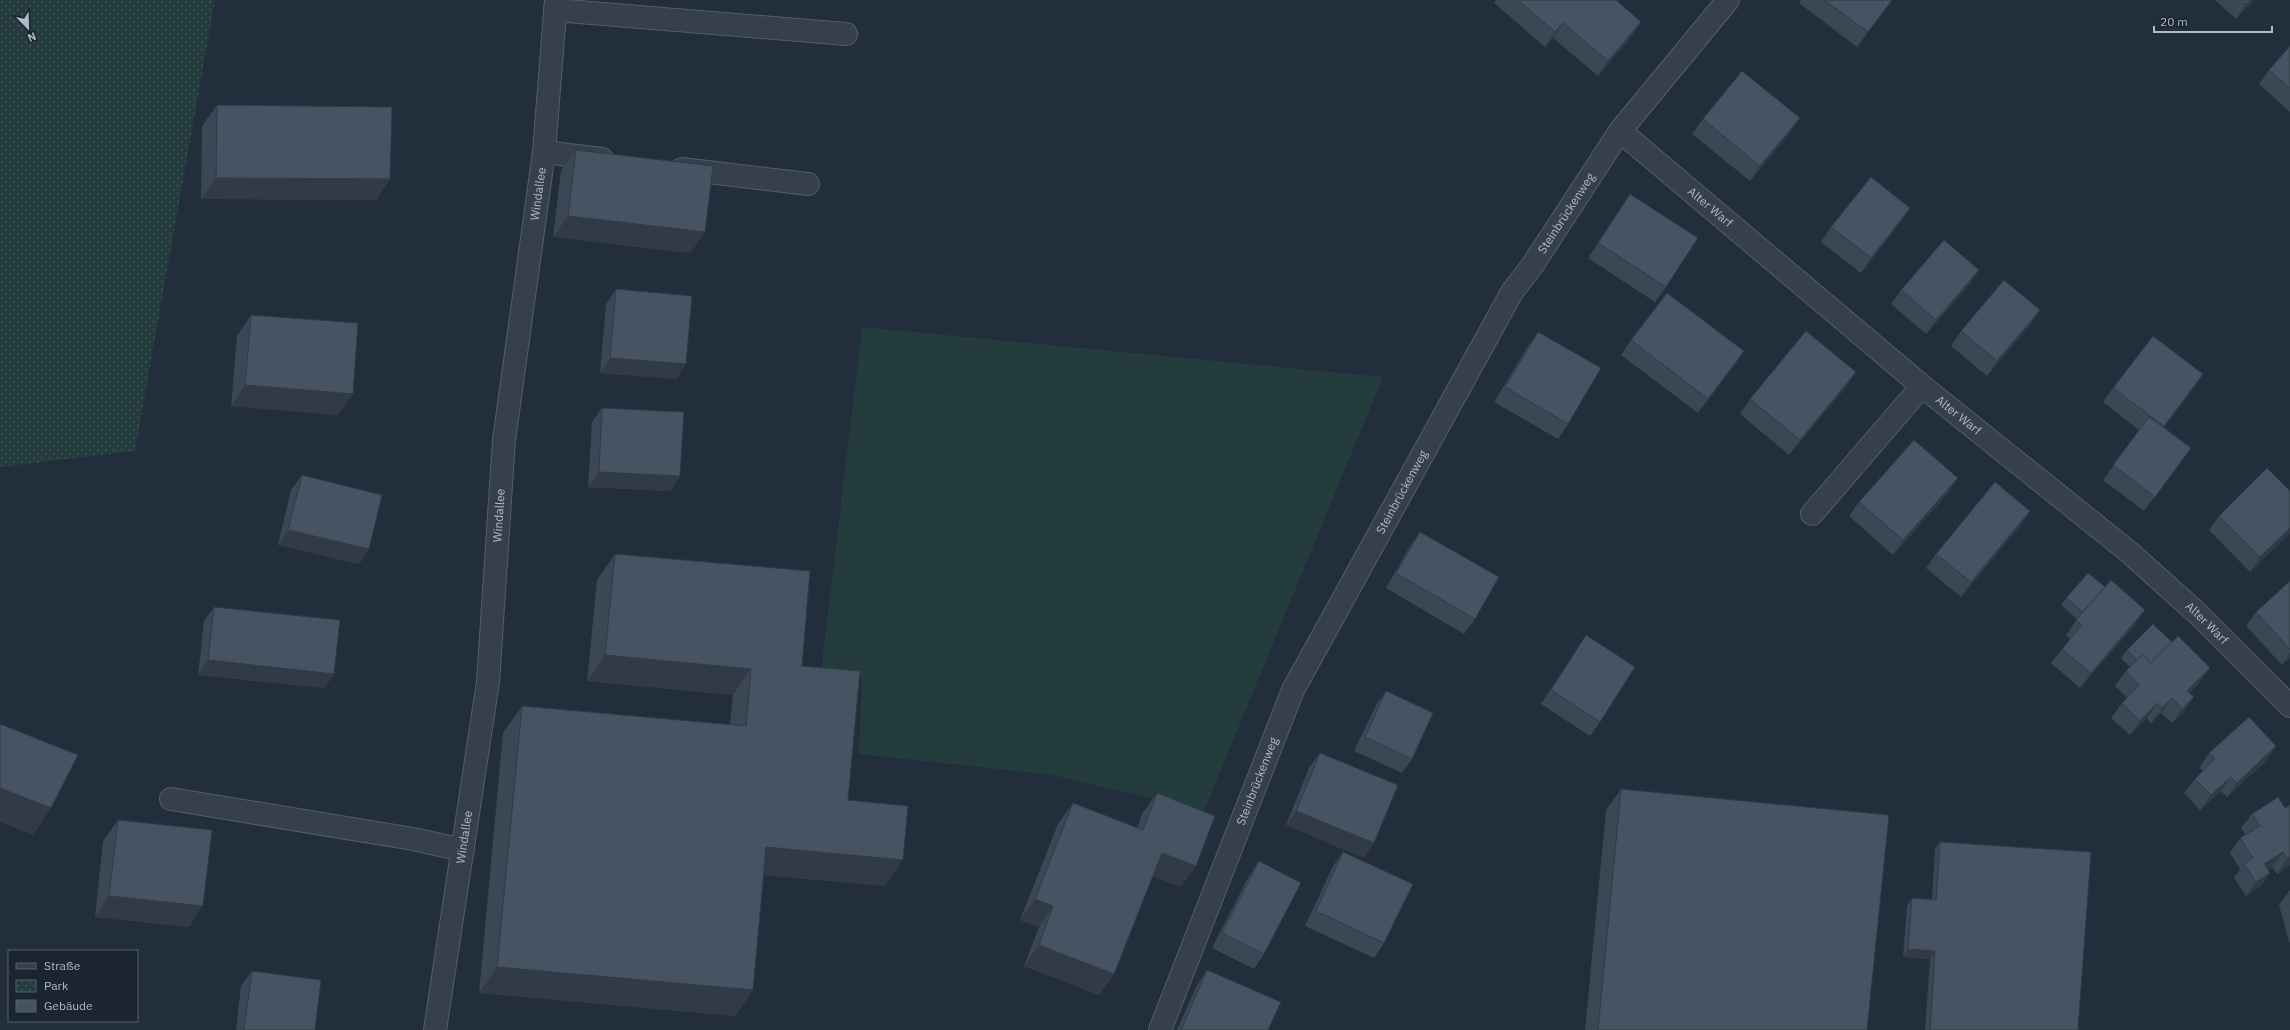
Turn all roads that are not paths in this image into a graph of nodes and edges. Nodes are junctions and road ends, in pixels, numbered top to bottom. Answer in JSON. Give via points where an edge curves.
{"nodes":[{"id":1,"x":1728,"y":0,"type":"edge"},
{"id":2,"x":555,"y":5,"type":"edge"},
{"id":3,"x":846,"y":34,"type":"dead end"},
{"id":4,"x":1620,"y":131,"type":"junction"},
{"id":5,"x":544,"y":152,"type":"junction"},
{"id":6,"x":621,"y":161,"type":"edge"},
{"id":7,"x":660,"y":166,"type":"edge"},
{"id":8,"x":808,"y":184,"type":"dead end"},
{"id":9,"x":1922,"y":386,"type":"junction"},
{"id":10,"x":1812,"y":514,"type":"dead end"},
{"id":11,"x":2290,"y":706,"type":"edge"},
{"id":12,"x":171,"y":800,"type":"dead end"},
{"id":13,"x":463,"y":850,"type":"junction"},
{"id":14,"x":435,"y":1030,"type":"edge"},
{"id":15,"x":1160,"y":1030,"type":"edge"}],
"edges":[{"from":1,"to":4,"type":"street","name":"Steinbrückenweg"},
{"from":2,"to":3,"type":"street"},
{"from":2,"to":5,"type":"street","name":"Windallee"},
{"from":4,"to":9,"type":"street","name":"Alter Warf"},
{"from":4,"to":15,"type":"street","name":"Steinbrückenweg","via":[[1532,266],[1512,292],[1293,690]]},
{"from":5,"to":6,"type":"street"},
{"from":5,"to":13,"type":"street","name":"Windallee","via":[[504,440],[488,682]]},
{"from":7,"to":8,"type":"street"},
{"from":9,"to":10,"type":"street"},
{"from":9,"to":11,"type":"street","name":"Alter Warf","via":[[2129,552],[2197,613]]},
{"from":12,"to":13,"type":"street","via":[[413,838]]},
{"from":13,"to":14,"type":"street","name":"Windallee"}]}
